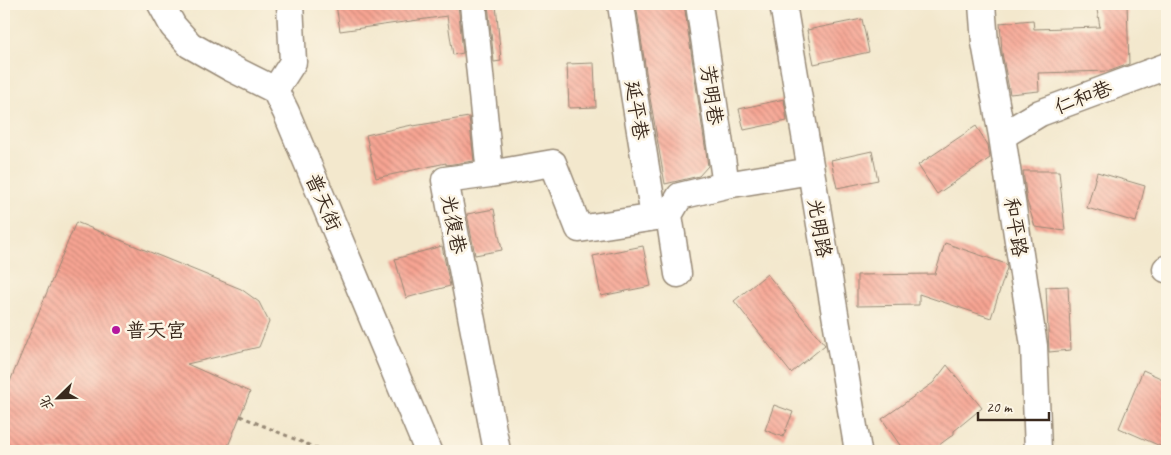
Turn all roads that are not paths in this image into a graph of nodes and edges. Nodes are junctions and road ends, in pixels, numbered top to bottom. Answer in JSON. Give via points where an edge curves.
{"nodes":[{"id":1,"x":161,"y":4,"type":"edge"},
{"id":2,"x":290,"y":4,"type":"edge"},
{"id":3,"x":473,"y":4,"type":"edge"},
{"id":4,"x":621,"y":4,"type":"edge"},
{"id":5,"x":699,"y":4,"type":"edge"},
{"id":6,"x":783,"y":4,"type":"edge"},
{"id":7,"x":982,"y":4,"type":"edge"},
{"id":8,"x":1167,"y":66,"type":"edge"},
{"id":9,"x":275,"y":90,"type":"junction"},
{"id":10,"x":1002,"y":136,"type":"junction"},
{"id":11,"x":810,"y":171,"type":"junction"},
{"id":12,"x":490,"y":174,"type":"junction"},
{"id":13,"x":726,"y":185,"type":"junction"},
{"id":14,"x":662,"y":216,"type":"junction"},
{"id":15,"x":678,"y":274,"type":"dead end"},
{"id":16,"x":428,"y":451,"type":"edge"},
{"id":17,"x":497,"y":451,"type":"edge"},
{"id":18,"x":858,"y":451,"type":"edge"},
{"id":19,"x":1038,"y":451,"type":"edge"}],
"edges":[{"from":1,"to":9,"type":"street","via":[[172,26],[190,45]]},
{"from":2,"to":9,"type":"street","via":[[293,62]]},
{"from":3,"to":12,"type":"street"},
{"from":4,"to":14,"type":"street","name":"延平巷","via":[[634,94]]},
{"from":5,"to":13,"type":"street","name":"芳明巷"},
{"from":6,"to":11,"type":"street","name":"光明路"},
{"from":7,"to":10,"type":"street","name":"和平路","via":[[985,43]]},
{"from":8,"to":10,"type":"street","name":"仁和巷","via":[[1040,113]]},
{"from":9,"to":16,"type":"street","name":"普天街"},
{"from":10,"to":19,"type":"street","name":"和平路","via":[[1034,346]]},
{"from":11,"to":13,"type":"street"},
{"from":11,"to":18,"type":"street","name":"光明路"},
{"from":12,"to":14,"type":"street","via":[[553,163],[579,229]]},
{"from":12,"to":17,"type":"street","name":"光復巷","via":[[445,180]]},
{"from":13,"to":14,"type":"street","via":[[680,196]]},
{"from":14,"to":15,"type":"street","name":"延平巷"}]}
